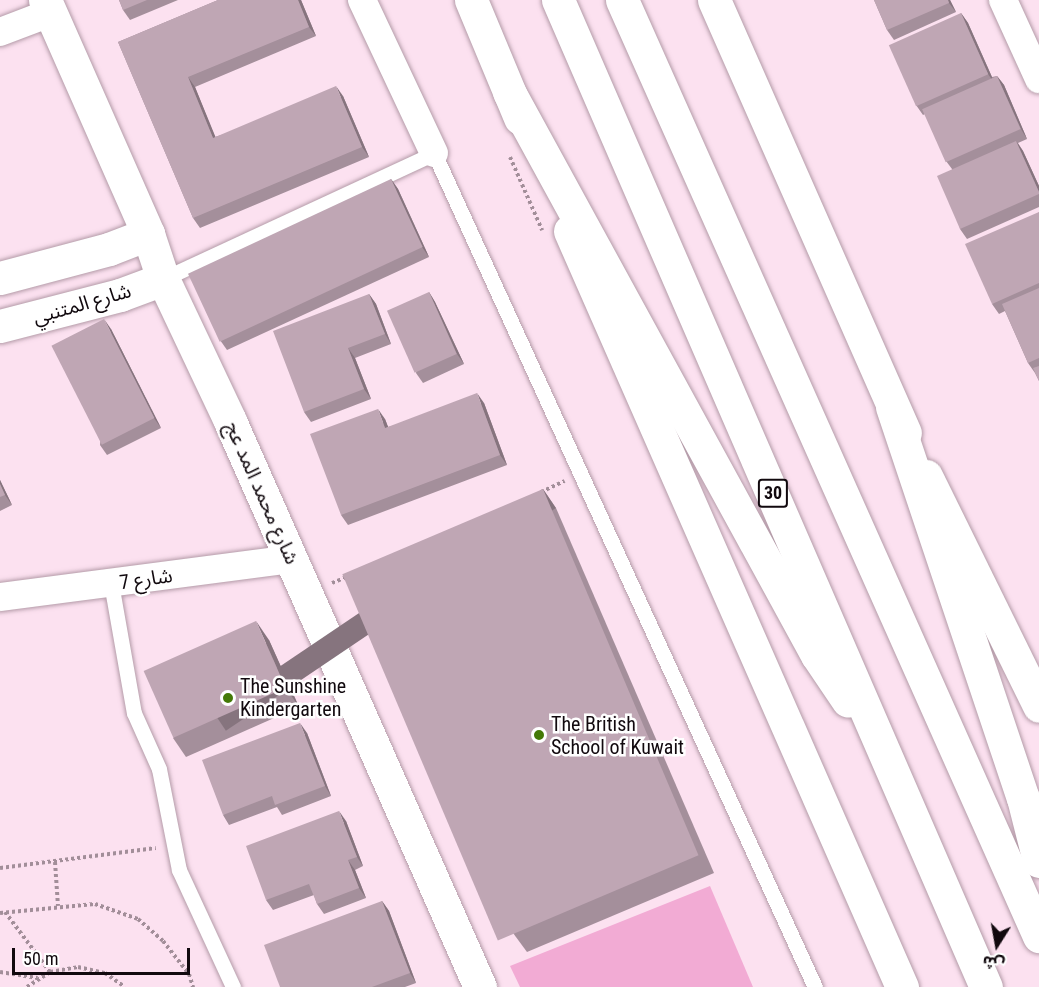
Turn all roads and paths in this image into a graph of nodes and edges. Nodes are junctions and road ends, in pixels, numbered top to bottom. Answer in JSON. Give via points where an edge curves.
{"nodes":[{"id":1,"x":362,"y":0,"type":"edge"},
{"id":2,"x":471,"y":0,"type":"edge"},
{"id":3,"x":558,"y":0,"type":"edge"},
{"id":4,"x":622,"y":0,"type":"edge"},
{"id":5,"x":714,"y":0,"type":"edge"},
{"id":6,"x":1004,"y":0,"type":"edge"},
{"id":7,"x":47,"y":7,"type":"edge"},
{"id":8,"x":0,"y":32,"type":"edge"},
{"id":9,"x":1039,"y":79,"type":"edge"},
{"id":10,"x":509,"y":92,"type":"junction"},
{"id":11,"x":434,"y":153,"type":"junction"},
{"id":12,"x":147,"y":234,"type":"junction"},
{"id":13,"x":0,"y":278,"type":"edge"},
{"id":14,"x":163,"y":279,"type":"junction"},
{"id":15,"x":0,"y":326,"type":"edge"},
{"id":16,"x":892,"y":407,"type":"junction"},
{"id":17,"x":582,"y":474,"type":"junction"},
{"id":18,"x":529,"y":497,"type":"edge"},
{"id":19,"x":291,"y":559,"type":"junction"},
{"id":20,"x":370,"y":567,"type":"edge"},
{"id":21,"x":111,"y":584,"type":"junction"},
{"id":22,"x":307,"y":595,"type":"junction"},
{"id":23,"x":0,"y":597,"type":"edge"},
{"id":24,"x":1039,"y":706,"type":"edge"},
{"id":25,"x":896,"y":774,"type":"junction"},
{"id":26,"x":174,"y":845,"type":"junction"},
{"id":27,"x":1039,"y":861,"type":"edge"},
{"id":28,"x":55,"y":862,"type":"junction"},
{"id":29,"x":0,"y":868,"type":"edge"},
{"id":30,"x":58,"y":906,"type":"junction"},
{"id":31,"x":3,"y":913,"type":"edge"},
{"id":32,"x":1039,"y":936,"type":"edge"},
{"id":33,"x":0,"y":972,"type":"edge"},
{"id":34,"x":50,"y":972,"type":"junction"},
{"id":35,"x":38,"y":978,"type":"junction"},
{"id":36,"x":27,"y":987,"type":"edge"},
{"id":37,"x":125,"y":987,"type":"edge"},
{"id":38,"x":194,"y":987,"type":"edge"},
{"id":39,"x":233,"y":987,"type":"edge"},
{"id":40,"x":480,"y":987,"type":"edge"},
{"id":41,"x":815,"y":987,"type":"edge"},
{"id":42,"x":902,"y":987,"type":"edge"},
{"id":43,"x":986,"y":987,"type":"edge"}],
"edges":[{"from":1,"to":11,"type":"street"},
{"from":2,"to":10,"type":"main road"},
{"from":3,"to":25,"type":"main road","number":"30"},
{"from":4,"to":32,"type":"main road"},
{"from":5,"to":16,"type":"main road"},
{"from":6,"to":9,"type":"street"},
{"from":7,"to":8,"type":"street"},
{"from":7,"to":12,"type":"main road","name":"شارع محمد المد عج"},
{"from":10,"to":25,"type":"main road","via":[[817,656]]},
{"from":10,"to":42,"type":"main road"},
{"from":11,"to":14,"type":"lane"},
{"from":11,"to":17,"type":"lane"},
{"from":12,"to":13,"type":"main road","via":[[110,249]]},
{"from":12,"to":14,"type":"main road","name":"شارع محمد المد عج"},
{"from":14,"to":15,"type":"main road","name":"شارع المتنبي","via":[[120,295]]},
{"from":14,"to":19,"type":"main road","name":"شارع محمد المد عج"},
{"from":16,"to":24,"type":"main road"},
{"from":16,"to":27,"type":"main road","via":[[1023,798]]},
{"from":17,"to":18,"type":"path"},
{"from":17,"to":41,"type":"lane"},
{"from":19,"to":21,"type":"street","name":"شارع 7"},
{"from":19,"to":22,"type":"main road","name":"شارع محمد المد عج"},
{"from":20,"to":22,"type":"path"},
{"from":21,"to":23,"type":"street","name":"شارع 7"},
{"from":21,"to":26,"type":"lane","via":[[135,713],[159,769]]},
{"from":22,"to":40,"type":"main road","name":"شارع محمد المد عج"},
{"from":25,"to":43,"type":"main road","number":"30"},
{"from":26,"to":28,"type":"path"},
{"from":26,"to":39,"type":"lane","via":[[179,870]]},
{"from":28,"to":29,"type":"path"},
{"from":28,"to":30,"type":"path"},
{"from":30,"to":31,"type":"path"},
{"from":30,"to":38,"type":"path","via":[[95,904],[138,919],[164,941]]},
{"from":31,"to":34,"type":"path"},
{"from":33,"to":35,"type":"path"},
{"from":34,"to":35,"type":"path"},
{"from":34,"to":37,"type":"path","via":[[78,967],[105,973]]},
{"from":35,"to":36,"type":"path"}]}
